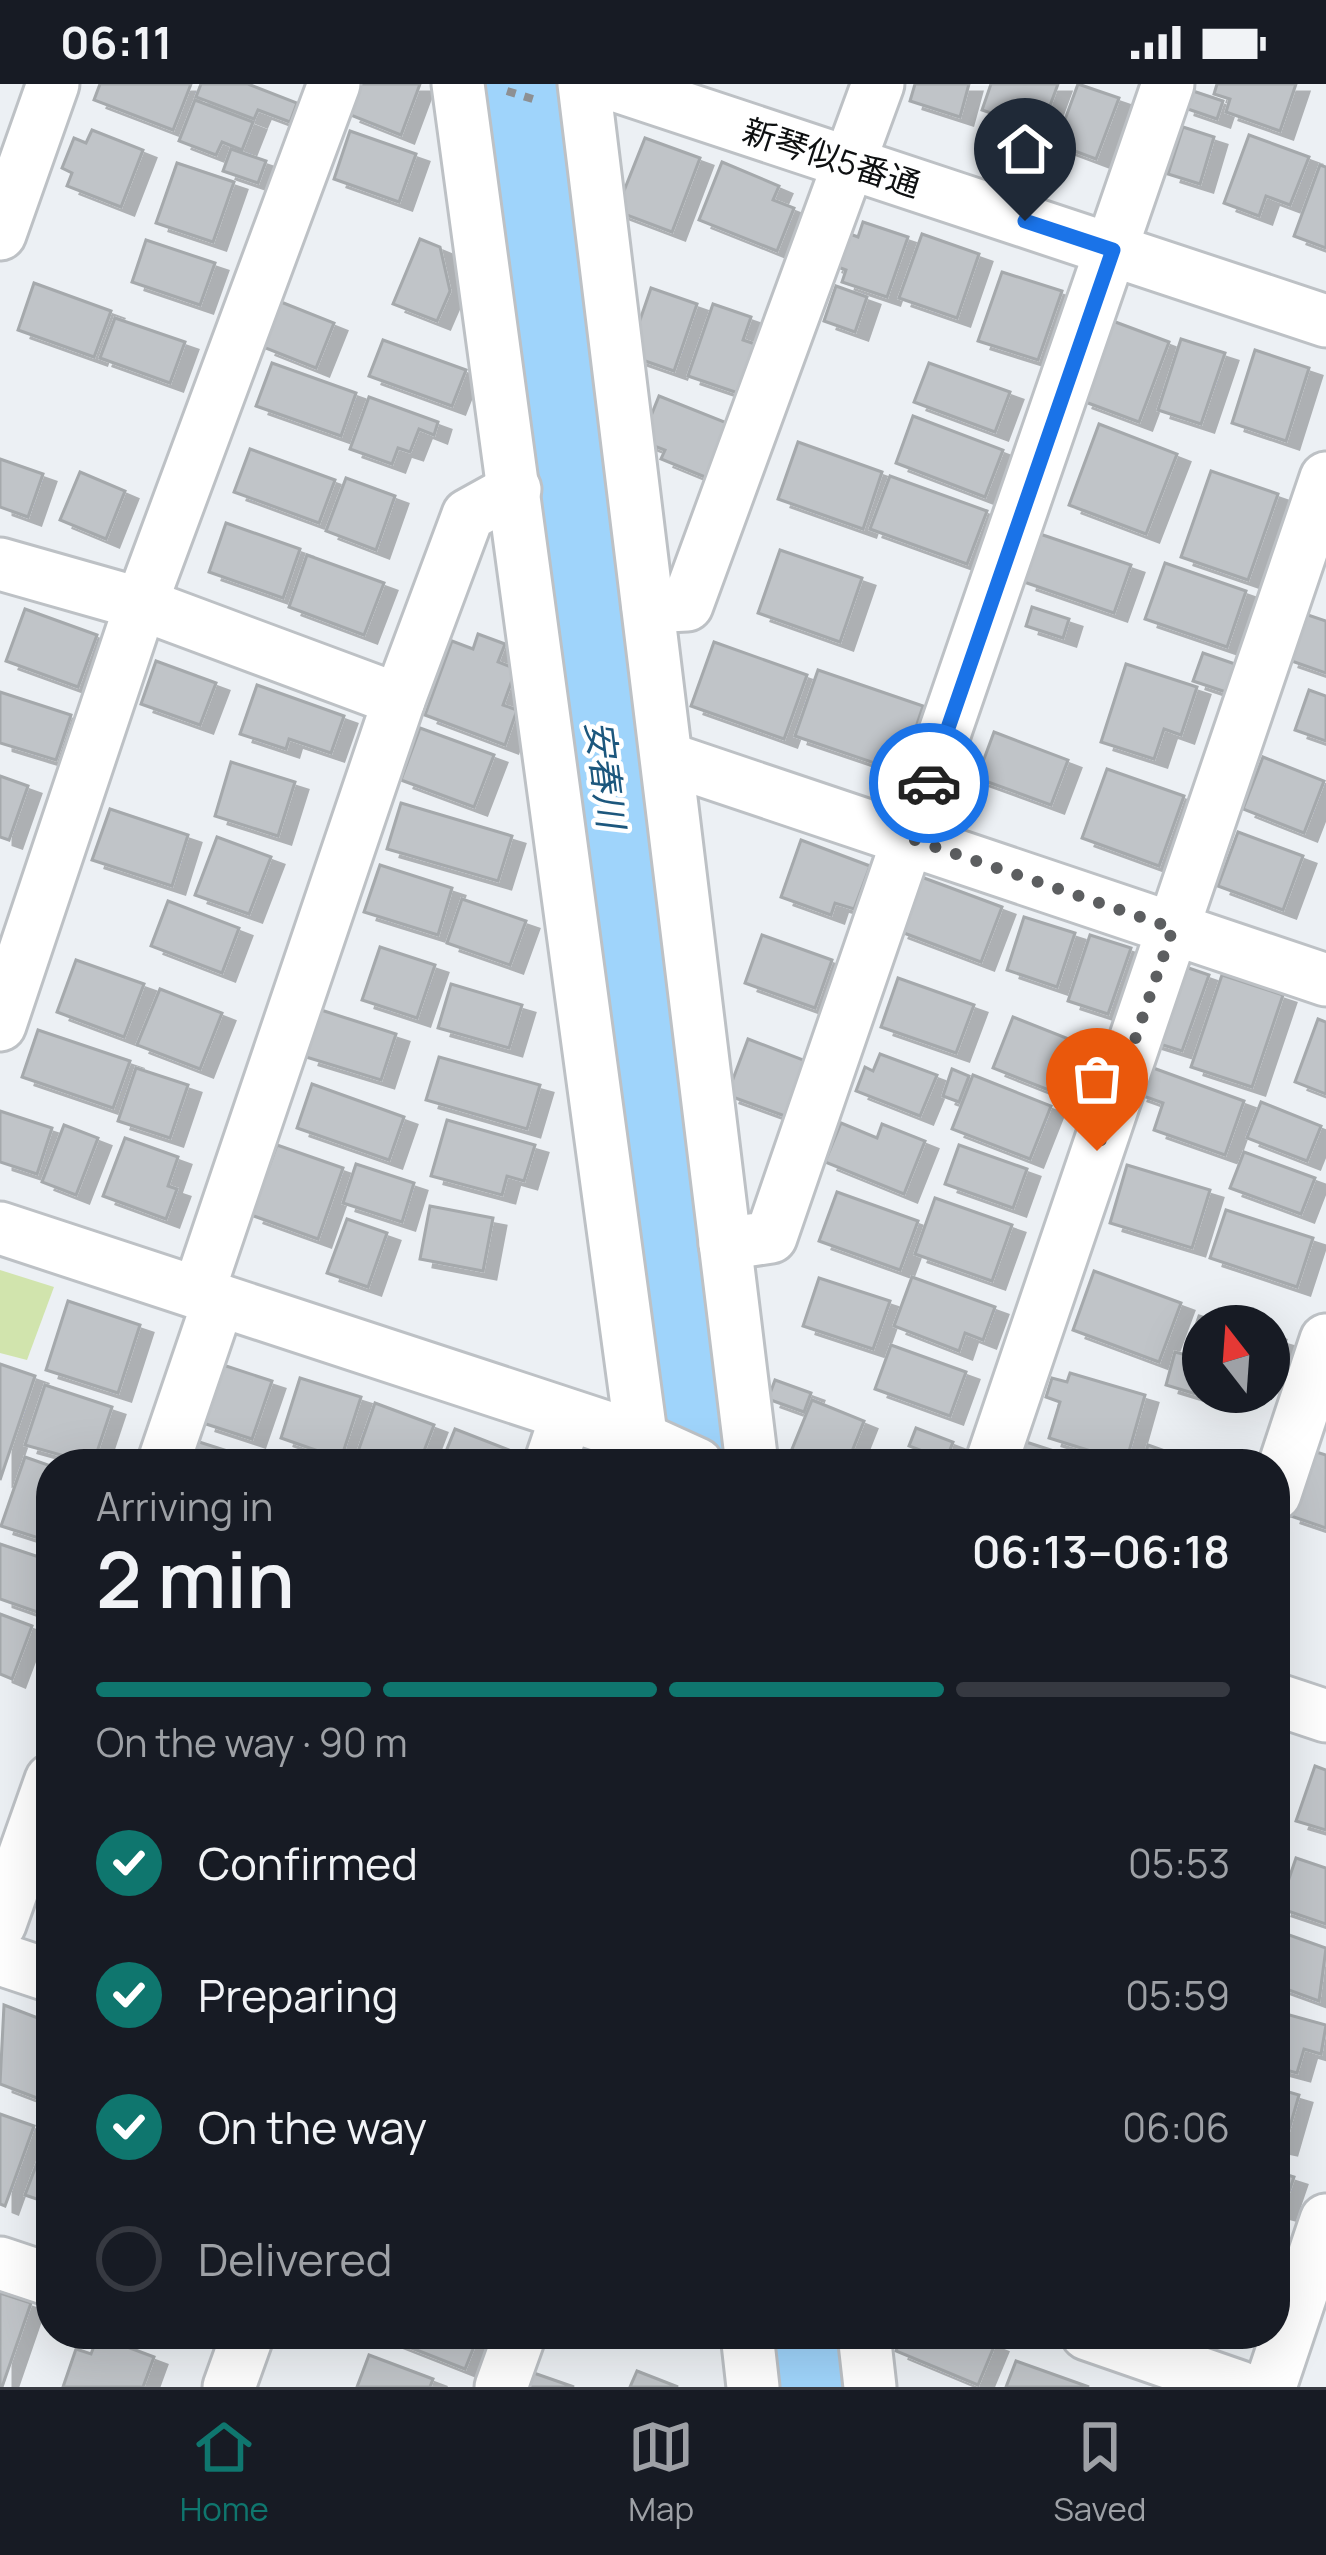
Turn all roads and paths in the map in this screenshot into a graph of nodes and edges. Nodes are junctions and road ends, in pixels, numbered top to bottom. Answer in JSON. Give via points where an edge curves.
{"nodes":[{"id":1,"x":53,"y":84,"type":"edge"},
{"id":2,"x":334,"y":84,"type":"edge"},
{"id":3,"x":458,"y":84,"type":"edge"},
{"id":4,"x":611,"y":84,"type":"edge"},
{"id":5,"x":878,"y":84,"type":"edge"},
{"id":6,"x":1168,"y":84,"type":"edge"},
{"id":7,"x":487,"y":85,"type":"edge"},
{"id":8,"x":566,"y":94,"type":"edge"},
{"id":9,"x":850,"y":163,"type":"junction"},
{"id":10,"x":0,"y":234,"type":"edge"},
{"id":11,"x":1113,"y":250,"type":"junction"},
{"id":12,"x":1326,"y":321,"type":"edge"},
{"id":13,"x":1326,"y":478,"type":"edge"},
{"id":14,"x":515,"y":489,"type":"junction"},
{"id":15,"x":0,"y":564,"type":"edge"},
{"id":16,"x":141,"y":604,"type":"junction"},
{"id":17,"x":648,"y":608,"type":"junction"},
{"id":18,"x":399,"y":700,"type":"junction"},
{"id":19,"x":669,"y":759,"type":"junction"},
{"id":20,"x":909,"y":838,"type":"junction"},
{"id":21,"x":1173,"y":928,"type":"junction"},
{"id":22,"x":1326,"y":980,"type":"edge"},
{"id":23,"x":0,"y":1025,"type":"edge"},
{"id":24,"x":0,"y":1228,"type":"edge"},
{"id":25,"x":725,"y":1244,"type":"junction"},
{"id":26,"x":208,"y":1297,"type":"junction"},
{"id":27,"x":1326,"y":1340,"type":"edge"},
{"id":28,"x":558,"y":1441,"type":"edge"},
{"id":29,"x":167,"y":1449,"type":"edge"},
{"id":30,"x":621,"y":1449,"type":"edge"},
{"id":31,"x":660,"y":1449,"type":"edge"},
{"id":32,"x":750,"y":1449,"type":"edge"},
{"id":33,"x":997,"y":1449,"type":"edge"},
{"id":34,"x":1290,"y":1449,"type":"edge"},
{"id":35,"x":1290,"y":1704,"type":"edge"},
{"id":36,"x":1326,"y":1716,"type":"edge"},
{"id":37,"x":36,"y":1822,"type":"edge"},
{"id":38,"x":0,"y":1924,"type":"edge"},
{"id":39,"x":0,"y":1959,"type":"edge"},
{"id":40,"x":36,"y":1971,"type":"edge"},
{"id":41,"x":1326,"y":2220,"type":"edge"},
{"id":42,"x":0,"y":2263,"type":"edge"},
{"id":43,"x":36,"y":2275,"type":"edge"},
{"id":44,"x":1290,"y":2327,"type":"edge"},
{"id":45,"x":515,"y":2349,"type":"edge"},
{"id":46,"x":749,"y":2349,"type":"edge"},
{"id":47,"x":866,"y":2349,"type":"edge"},
{"id":48,"x":1130,"y":2349,"type":"edge"},
{"id":49,"x":1283,"y":2349,"type":"edge"},
{"id":50,"x":501,"y":2387,"type":"edge"},
{"id":51,"x":753,"y":2387,"type":"edge"},
{"id":52,"x":870,"y":2387,"type":"edge"},
{"id":53,"x":1240,"y":2387,"type":"edge"},
{"id":54,"x":1270,"y":2387,"type":"edge"}],
"edges":[{"from":1,"to":10,"type":"street"},
{"from":2,"to":16,"type":"street"},
{"from":3,"to":14,"type":"street"},
{"from":4,"to":9,"type":"street","name":"新琴似5番通"},
{"from":5,"to":9,"type":"street"},
{"from":6,"to":11,"type":"street"},
{"from":7,"to":8,"type":"path"},
{"from":8,"to":17,"type":"street"},
{"from":9,"to":11,"type":"street","name":"新琴似5番通"},
{"from":9,"to":17,"type":"street","via":[[687,605]]},
{"from":11,"to":12,"type":"street","name":"新琴似5番通"},
{"from":11,"to":20,"type":"street"},
{"from":13,"to":21,"type":"street"},
{"from":14,"to":18,"type":"street","via":[[468,515]]},
{"from":14,"to":31,"type":"street"},
{"from":15,"to":16,"type":"street"},
{"from":16,"to":18,"type":"street"},
{"from":16,"to":23,"type":"street"},
{"from":17,"to":19,"type":"street"},
{"from":18,"to":26,"type":"street"},
{"from":19,"to":20,"type":"street"},
{"from":19,"to":25,"type":"street"},
{"from":20,"to":21,"type":"street"},
{"from":20,"to":25,"type":"street","via":[[771,1237]]},
{"from":21,"to":22,"type":"street"},
{"from":21,"to":33,"type":"street"},
{"from":24,"to":26,"type":"street"},
{"from":25,"to":32,"type":"street"},
{"from":26,"to":28,"type":"street"},
{"from":26,"to":29,"type":"street"},
{"from":27,"to":34,"type":"street"},
{"from":28,"to":30,"type":"street"},
{"from":35,"to":36,"type":"street"},
{"from":37,"to":38,"type":"street"},
{"from":39,"to":40,"type":"street"},
{"from":41,"to":44,"type":"street"},
{"from":42,"to":43,"type":"street"},
{"from":45,"to":50,"type":"street"},
{"from":46,"to":51,"type":"street"},
{"from":47,"to":52,"type":"street"},
{"from":48,"to":53,"type":"street"},
{"from":49,"to":54,"type":"street"}]}
